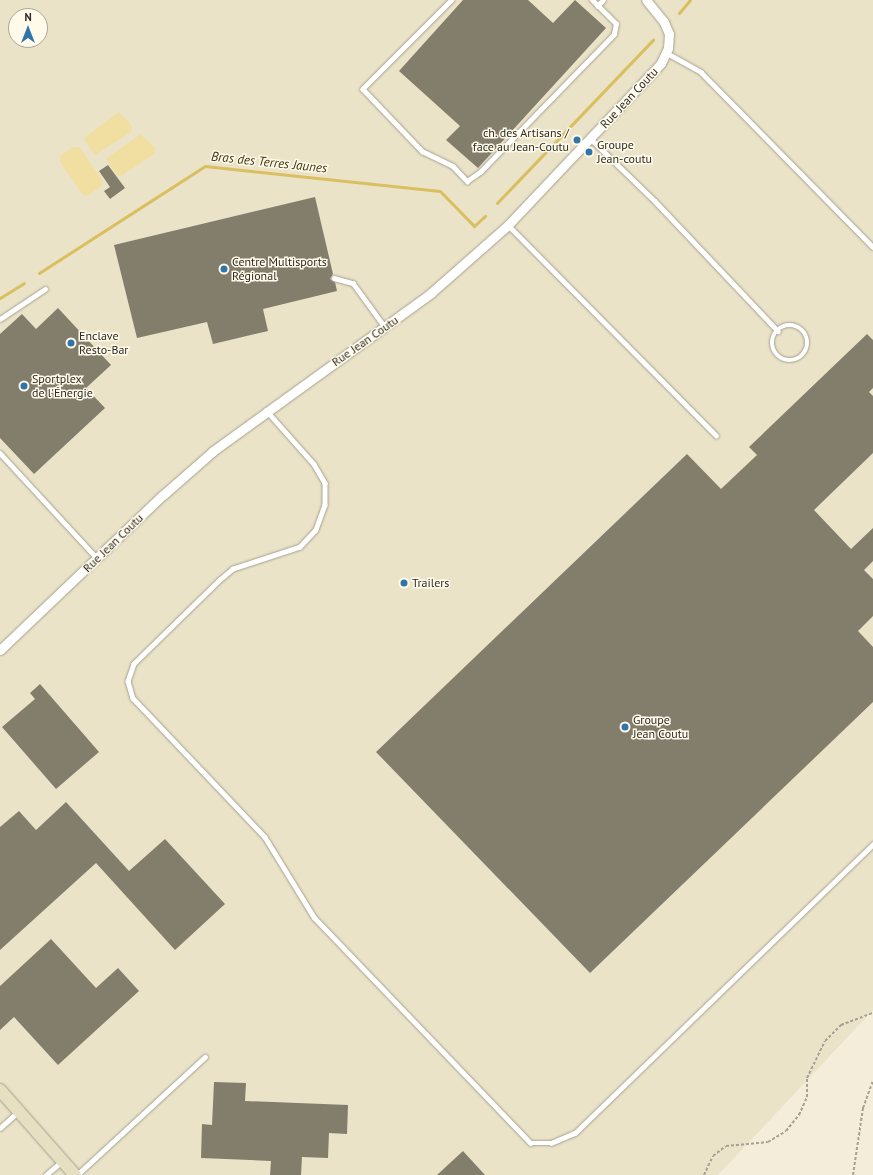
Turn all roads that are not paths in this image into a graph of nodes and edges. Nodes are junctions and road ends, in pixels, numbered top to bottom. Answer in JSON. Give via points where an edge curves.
{"nodes":[{"id":1,"x":452,"y":0,"type":"edge"},
{"id":2,"x":592,"y":0,"type":"edge"},
{"id":3,"x":603,"y":0,"type":"edge"},
{"id":4,"x":646,"y":0,"type":"edge"},
{"id":5,"x":597,"y":6,"type":"junction"},
{"id":6,"x":667,"y":53,"type":"junction"},
{"id":7,"x":591,"y":139,"type":"junction"},
{"id":8,"x":508,"y":225,"type":"junction"},
{"id":9,"x":873,"y":247,"type":"edge"},
{"id":10,"x":334,"y":278,"type":"dead end"},
{"id":11,"x":45,"y":289,"type":"dead end"},
{"id":12,"x":0,"y":319,"type":"edge"},
{"id":13,"x":385,"y":326,"type":"junction"},
{"id":14,"x":778,"y":331,"type":"junction"},
{"id":15,"x":266,"y":410,"type":"junction"},
{"id":16,"x":716,"y":435,"type":"dead end"},
{"id":17,"x":0,"y":453,"type":"edge"},
{"id":18,"x":97,"y":558,"type":"junction"},
{"id":19,"x":0,"y":650,"type":"edge"},
{"id":20,"x":873,"y":844,"type":"edge"},
{"id":21,"x":205,"y":1057,"type":"dead end"},
{"id":22,"x":0,"y":1090,"type":"edge"},
{"id":23,"x":0,"y":1098,"type":"edge"},
{"id":24,"x":18,"y":1113,"type":"junction"},
{"id":25,"x":0,"y":1128,"type":"edge"},
{"id":26,"x":62,"y":1161,"type":"junction"},
{"id":27,"x":46,"y":1175,"type":"edge"},
{"id":28,"x":76,"y":1175,"type":"edge"}],
"edges":[{"from":1,"to":5,"type":"lane","via":[[363,89],[422,151],[453,166],[467,181],[480,172],[614,34],[616,24]]},
{"from":2,"to":5,"type":"lane"},
{"from":3,"to":5,"type":"lane"},
{"from":4,"to":6,"type":"street","name":"Rue Jean Coutu","via":[[668,30],[670,42]]},
{"from":6,"to":7,"type":"street","name":"Rue Jean Coutu","via":[[654,72]]},
{"from":6,"to":9,"type":"lane","via":[[701,72]]},
{"from":7,"to":8,"type":"street","name":"Rue Jean Coutu"},
{"from":7,"to":14,"type":"lane","via":[[655,201]]},
{"from":8,"to":13,"type":"street","name":"Rue Jean Coutu","via":[[450,278]]},
{"from":8,"to":16,"type":"lane"},
{"from":10,"to":13,"type":"lane","via":[[353,283]]},
{"from":11,"to":12,"type":"lane"},
{"from":13,"to":15,"type":"street","name":"Rue Jean Coutu"},
{"from":14,"to":14,"type":"lane","via":[[773,346],[778,356],[794,360],[804,354],[808,343],[804,332],[794,326]]},
{"from":15,"to":18,"type":"street","name":"Rue Jean Coutu","via":[[197,464]]},
{"from":15,"to":20,"type":"lane","via":[[314,464],[325,483],[325,504],[316,530],[300,547],[233,569],[220,580],[134,664],[128,681],[133,698],[265,837],[314,917],[531,1143],[551,1143],[575,1133],[587,1123]]},
{"from":17,"to":18,"type":"lane"},
{"from":18,"to":19,"type":"street","name":"Rue Jean Coutu"},
{"from":21,"to":28,"type":"lane"},
{"from":22,"to":24,"type":"main road"},
{"from":23,"to":24,"type":"main road"},
{"from":24,"to":25,"type":"lane"},
{"from":24,"to":26,"type":"main road"},
{"from":26,"to":27,"type":"lane"},
{"from":26,"to":28,"type":"main road"}]}
